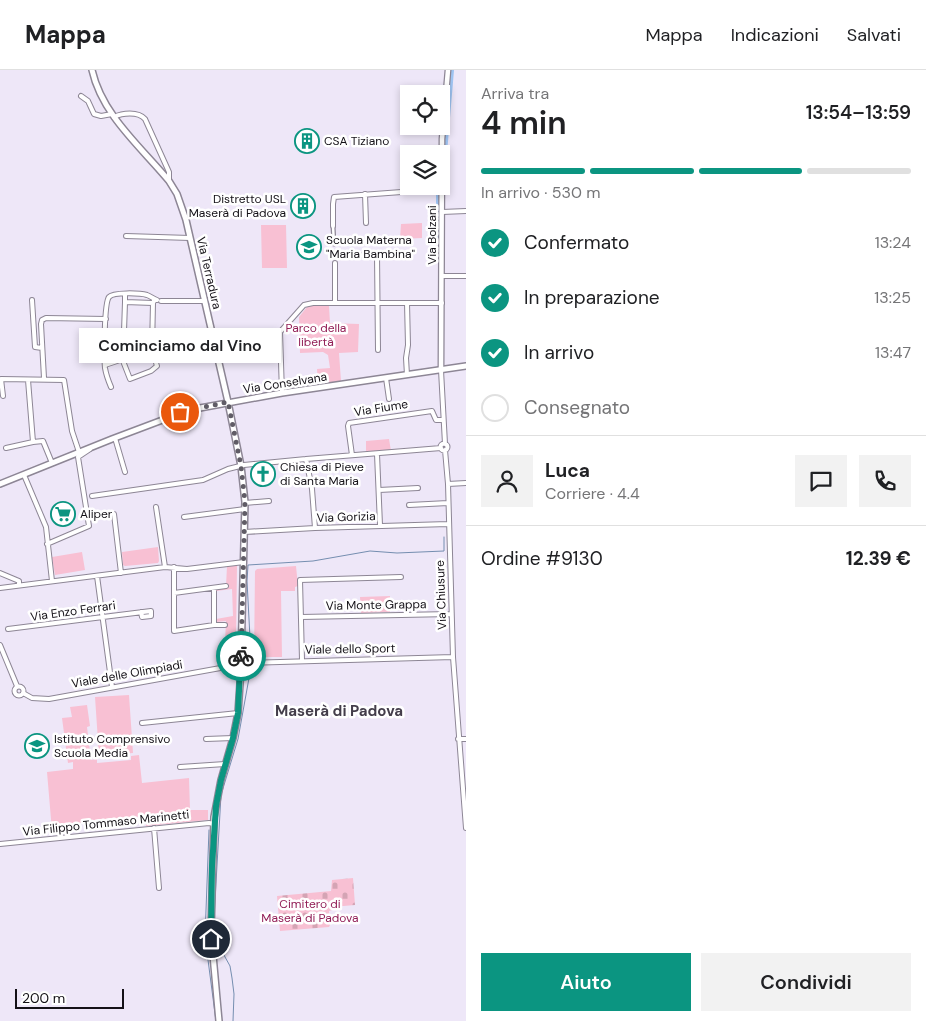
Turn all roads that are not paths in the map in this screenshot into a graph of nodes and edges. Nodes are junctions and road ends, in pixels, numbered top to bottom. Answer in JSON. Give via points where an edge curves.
{"nodes":[{"id":1,"x":92,"y":70,"type":"edge"},
{"id":2,"x":448,"y":70,"type":"edge"},
{"id":3,"x":81,"y":96,"type":"dead end"},
{"id":4,"x":112,"y":116,"type":"junction"},
{"id":5,"x":442,"y":145,"type":"edge"},
{"id":6,"x":169,"y":181,"type":"junction"},
{"id":7,"x":400,"y":192,"type":"edge"},
{"id":8,"x":365,"y":194,"type":"junction"},
{"id":9,"x":442,"y":195,"type":"edge"},
{"id":10,"x":466,"y":211,"type":"edge"},
{"id":11,"x":442,"y":212,"type":"junction"},
{"id":12,"x":366,"y":223,"type":"dead end"},
{"id":13,"x":334,"y":226,"type":"joint"},
{"id":14,"x":126,"y":236,"type":"dead end"},
{"id":15,"x":190,"y":238,"type":"junction"},
{"id":16,"x":334,"y":244,"type":"dead end"},
{"id":17,"x":334,"y":256,"type":"dead end"},
{"id":18,"x":334,"y":263,"type":"dead end"},
{"id":19,"x":442,"y":276,"type":"junction"},
{"id":20,"x":466,"y":276,"type":"edge"},
{"id":21,"x":125,"y":294,"type":"junction"},
{"id":22,"x":32,"y":300,"type":"dead end"},
{"id":23,"x":204,"y":300,"type":"junction"},
{"id":24,"x":156,"y":301,"type":"junction"},
{"id":25,"x":125,"y":302,"type":"junction"},
{"id":26,"x":335,"y":303,"type":"junction"},
{"id":27,"x":379,"y":303,"type":"junction"},
{"id":28,"x":407,"y":303,"type":"junction"},
{"id":29,"x":442,"y":303,"type":"junction"},
{"id":30,"x":106,"y":319,"type":"junction"},
{"id":31,"x":280,"y":332,"type":"junction"},
{"id":32,"x":212,"y":335,"type":"junction"},
{"id":33,"x":42,"y":348,"type":"junction"},
{"id":34,"x":378,"y":350,"type":"dead end"},
{"id":35,"x":123,"y":359,"type":"junction"},
{"id":36,"x":105,"y":366,"type":"junction"},
{"id":37,"x":466,"y":366,"type":"edge"},
{"id":38,"x":441,"y":370,"type":"junction"},
{"id":39,"x":407,"y":375,"type":"junction"},
{"id":40,"x":44,"y":378,"type":"junction"},
{"id":41,"x":386,"y":378,"type":"junction"},
{"id":42,"x":28,"y":380,"type":"junction"},
{"id":43,"x":110,"y":386,"type":"dead end"},
{"id":44,"x":282,"y":393,"type":"junction"},
{"id":45,"x":3,"y":396,"type":"dead end"},
{"id":46,"x":389,"y":399,"type":"dead end"},
{"id":47,"x":228,"y":402,"type":"junction"},
{"id":48,"x":443,"y":420,"type":"junction"},
{"id":49,"x":115,"y":438,"type":"junction"},
{"id":50,"x":33,"y":442,"type":"junction"},
{"id":51,"x":6,"y":448,"type":"dead end"},
{"id":52,"x":90,"y":448,"type":"junction"},
{"id":53,"x":443,"y":449,"type":"junction"},
{"id":54,"x":79,"y":452,"type":"junction"},
{"id":55,"x":377,"y":454,"type":"junction"},
{"id":56,"x":352,"y":455,"type":"junction"},
{"id":57,"x":306,"y":458,"type":"junction"},
{"id":58,"x":52,"y":463,"type":"junction"},
{"id":59,"x":241,"y":466,"type":"junction"},
{"id":60,"x":125,"y":472,"type":"dead end"},
{"id":61,"x":24,"y":475,"type":"junction"},
{"id":62,"x":466,"y":483,"type":"edge"},
{"id":63,"x":0,"y":484,"type":"edge"},
{"id":64,"x":448,"y":484,"type":"junction"},
{"id":65,"x":418,"y":488,"type":"dead end"},
{"id":66,"x":379,"y":490,"type":"junction"},
{"id":67,"x":92,"y":496,"type":"dead end"},
{"id":68,"x":268,"y":501,"type":"dead end"},
{"id":69,"x":245,"y":503,"type":"junction"},
{"id":70,"x":448,"y":503,"type":"junction"},
{"id":71,"x":409,"y":506,"type":"dead end"},
{"id":72,"x":156,"y":507,"type":"dead end"},
{"id":73,"x":245,"y":509,"type":"junction"},
{"id":74,"x":114,"y":514,"type":"dead end"},
{"id":75,"x":184,"y":516,"type":"dead end"},
{"id":76,"x":448,"y":524,"type":"junction"},
{"id":77,"x":380,"y":526,"type":"junction"},
{"id":78,"x":315,"y":528,"type":"junction"},
{"id":79,"x":245,"y":532,"type":"junction"},
{"id":80,"x":47,"y":544,"type":"junction"},
{"id":81,"x":244,"y":562,"type":"junction"},
{"id":82,"x":165,"y":567,"type":"junction"},
{"id":83,"x":174,"y":567,"type":"junction"},
{"id":84,"x":0,"y":573,"type":"edge"},
{"id":85,"x":121,"y":573,"type":"junction"},
{"id":86,"x":97,"y":576,"type":"junction"},
{"id":87,"x":401,"y":577,"type":"dead end"},
{"id":88,"x":52,"y":581,"type":"junction"},
{"id":89,"x":17,"y":585,"type":"junction"},
{"id":90,"x":226,"y":586,"type":"dead end"},
{"id":91,"x":0,"y":588,"type":"edge"},
{"id":92,"x":214,"y":588,"type":"junction"},
{"id":93,"x":174,"y":592,"type":"junction"},
{"id":94,"x":141,"y":612,"type":"dead end"},
{"id":95,"x":451,"y":614,"type":"junction"},
{"id":96,"x":103,"y":616,"type":"junction"},
{"id":97,"x":301,"y":617,"type":"junction"},
{"id":98,"x":214,"y":625,"type":"junction"},
{"id":99,"x":225,"y":625,"type":"dead end"},
{"id":100,"x":8,"y":629,"type":"dead end"},
{"id":101,"x":0,"y":645,"type":"edge"},
{"id":102,"x":453,"y":657,"type":"junction"},
{"id":103,"x":241,"y":659,"type":"junction"},
{"id":104,"x":302,"y":660,"type":"junction"},
{"id":105,"x":247,"y":663,"type":"junction"},
{"id":106,"x":239,"y":667,"type":"junction"},
{"id":107,"x":17,"y":686,"type":"junction"},
{"id":108,"x":112,"y":687,"type":"junction"},
{"id":109,"x":23,"y":693,"type":"junction"},
{"id":110,"x":238,"y":713,"type":"junction"},
{"id":111,"x":142,"y":723,"type":"dead end"},
{"id":112,"x":233,"y":738,"type":"junction"},
{"id":113,"x":458,"y":739,"type":"junction"},
{"id":114,"x":466,"y":739,"type":"edge"},
{"id":115,"x":206,"y":740,"type":"dead end"},
{"id":116,"x":225,"y":764,"type":"junction"},
{"id":117,"x":180,"y":767,"type":"dead end"},
{"id":118,"x":214,"y":824,"type":"junction"},
{"id":119,"x":154,"y":828,"type":"junction"},
{"id":120,"x":466,"y":828,"type":"edge"},
{"id":121,"x":0,"y":844,"type":"edge"},
{"id":122,"x":159,"y":888,"type":"dead end"},
{"id":123,"x":219,"y":1021,"type":"edge"}],
"edges":[{"from":1,"to":4,"type":"main road","name":"Via Terradura"},
{"from":2,"to":5,"type":"street","name":"Via Bolzani"},
{"from":3,"to":4,"type":"street","via":[[88,100],[94,114]]},
{"from":4,"to":6,"type":"main road","name":"Via Terradura"},
{"from":4,"to":6,"type":"street","name":"Via Terradura","via":[[138,114],[145,119],[169,172]]},
{"from":6,"to":15,"type":"main road","name":"Via Terradura","via":[[181,203]]},
{"from":7,"to":8,"type":"street"},
{"from":8,"to":12,"type":"street"},
{"from":8,"to":13,"type":"street","via":[[334,197]]},
{"from":9,"to":11,"type":"street","name":"Via Bolzani"},
{"from":10,"to":11,"type":"street"},
{"from":11,"to":19,"type":"street","name":"Via Bolzani"},
{"from":13,"to":16,"type":"street"},
{"from":14,"to":15,"type":"street"},
{"from":15,"to":23,"type":"main road","name":"Via Terradura"},
{"from":17,"to":27,"type":"street","via":[[378,255]]},
{"from":18,"to":26,"type":"street"},
{"from":19,"to":20,"type":"street"},
{"from":19,"to":29,"type":"street","name":"Via Bolzani"},
{"from":21,"to":24,"type":"street","via":[[146,294]]},
{"from":21,"to":25,"type":"street"},
{"from":21,"to":30,"type":"street","via":[[112,294],[108,298]]},
{"from":22,"to":33,"type":"street","via":[[35,347]]},
{"from":23,"to":24,"type":"street"},
{"from":23,"to":32,"type":"main road","name":"Via Terradura"},
{"from":24,"to":25,"type":"street"},
{"from":24,"to":35,"type":"street","via":[[152,349],[157,366],[130,379]]},
{"from":25,"to":35,"type":"street"},
{"from":26,"to":27,"type":"street"},
{"from":26,"to":31,"type":"street","via":[[304,305]]},
{"from":27,"to":28,"type":"street"},
{"from":27,"to":34,"type":"street"},
{"from":28,"to":29,"type":"street"},
{"from":28,"to":39,"type":"street"},
{"from":29,"to":38,"type":"street","name":"Via Bolzani"},
{"from":30,"to":33,"type":"street","via":[[44,319],[40,324]]},
{"from":30,"to":36,"type":"street"},
{"from":31,"to":32,"type":"street"},
{"from":31,"to":44,"type":"street"},
{"from":32,"to":47,"type":"main road","name":"Via Terradura"},
{"from":33,"to":40,"type":"street"},
{"from":35,"to":36,"type":"street"},
{"from":36,"to":43,"type":"street"},
{"from":37,"to":38,"type":"main road","name":"Via Conselvana"},
{"from":38,"to":39,"type":"main road","name":"Via Conselvana"},
{"from":38,"to":48,"type":"street","name":"Via Chiusure"},
{"from":39,"to":41,"type":"main road","name":"Via Conselvana"},
{"from":40,"to":42,"type":"street"},
{"from":40,"to":54,"type":"street","via":[[66,382],[72,431]]},
{"from":41,"to":44,"type":"main road","name":"Via Conselvana"},
{"from":41,"to":46,"type":"street"},
{"from":42,"to":45,"type":"street","via":[[1,379]]},
{"from":42,"to":50,"type":"street"},
{"from":44,"to":47,"type":"main road","name":"Via Conselvana"},
{"from":47,"to":49,"type":"main road","name":"Via Conselvana","via":[[180,412]]},
{"from":47,"to":59,"type":"main road","name":"Via Terradura"},
{"from":48,"to":53,"type":"street","name":"Via Chiusure","via":[[448,448]]},
{"from":48,"to":56,"type":"street","name":"Via Fiume","via":[[436,420],[432,411],[350,423]]},
{"from":49,"to":52,"type":"main road","name":"Via Conselvana"},
{"from":49,"to":60,"type":"street"},
{"from":50,"to":51,"type":"street"},
{"from":50,"to":58,"type":"street","via":[[43,440]]},
{"from":52,"to":54,"type":"main road","name":"Via Conselvana"},
{"from":52,"to":80,"type":"street","via":[[78,457],[89,526]]},
{"from":53,"to":55,"type":"street"},
{"from":53,"to":64,"type":"street","name":"Via Chiusure"},
{"from":54,"to":58,"type":"main road","name":"Via Conselvana"},
{"from":55,"to":56,"type":"street"},
{"from":55,"to":66,"type":"street"},
{"from":56,"to":57,"type":"street"},
{"from":57,"to":59,"type":"street"},
{"from":57,"to":78,"type":"street"},
{"from":58,"to":61,"type":"main road","name":"Via Conselvana"},
{"from":59,"to":67,"type":"street","via":[[203,480]]},
{"from":59,"to":69,"type":"main road","name":"Via Terradura"},
{"from":61,"to":63,"type":"main road","name":"Via Conselvana"},
{"from":61,"to":80,"type":"street","via":[[46,527]]},
{"from":62,"to":64,"type":"street"},
{"from":64,"to":70,"type":"street","name":"Via Chiusure"},
{"from":65,"to":66,"type":"street"},
{"from":66,"to":77,"type":"street"},
{"from":68,"to":69,"type":"street"},
{"from":69,"to":73,"type":"main road","name":"Via Terradura"},
{"from":70,"to":71,"type":"street"},
{"from":70,"to":76,"type":"street","name":"Via Chiusure"},
{"from":72,"to":82,"type":"street"},
{"from":73,"to":75,"type":"street"},
{"from":73,"to":79,"type":"main road","name":"Via Terradura"},
{"from":74,"to":85,"type":"street"},
{"from":76,"to":77,"type":"street","name":"Via Gorizia"},
{"from":76,"to":95,"type":"street","name":"Via Chiusure"},
{"from":77,"to":78,"type":"street","name":"Via Gorizia"},
{"from":78,"to":79,"type":"street","name":"Via Gorizia"},
{"from":79,"to":81,"type":"main road","name":"Via Terradura"},
{"from":80,"to":88,"type":"street"},
{"from":81,"to":83,"type":"street","via":[[187,569]]},
{"from":81,"to":103,"type":"main road","name":"Via Terradura"},
{"from":82,"to":83,"type":"street"},
{"from":82,"to":85,"type":"street"},
{"from":83,"to":93,"type":"street"},
{"from":84,"to":89,"type":"street","via":[[19,581]]},
{"from":85,"to":86,"type":"street"},
{"from":86,"to":88,"type":"street"},
{"from":86,"to":96,"type":"street"},
{"from":87,"to":97,"type":"street","via":[[300,580]]},
{"from":88,"to":89,"type":"street"},
{"from":89,"to":91,"type":"street"},
{"from":90,"to":92,"type":"street"},
{"from":92,"to":93,"type":"street"},
{"from":92,"to":98,"type":"street"},
{"from":93,"to":98,"type":"street","via":[[174,631]]},
{"from":94,"to":96,"type":"street","name":"Via Enzo Ferrari"},
{"from":95,"to":97,"type":"street","name":"Via Monte Grappa"},
{"from":95,"to":102,"type":"street","name":"Via Chiusure"},
{"from":96,"to":100,"type":"street","name":"Via Enzo Ferrari"},
{"from":96,"to":108,"type":"street"},
{"from":97,"to":104,"type":"street"},
{"from":98,"to":99,"type":"street"},
{"from":101,"to":107,"type":"street"},
{"from":102,"to":104,"type":"street","name":"Viale dello Sport"},
{"from":102,"to":113,"type":"street","name":"Via Chiusure"},
{"from":103,"to":105,"type":"main road"},
{"from":103,"to":106,"type":"main road","via":[[237,662]]},
{"from":104,"to":105,"type":"street","name":"Viale dello Sport"},
{"from":105,"to":106,"type":"main road","via":[[245,668]]},
{"from":106,"to":108,"type":"street","name":"Viale delle Olimpiadi"},
{"from":106,"to":110,"type":"main road"},
{"from":107,"to":109,"type":"street","via":[[22,687]]},
{"from":107,"to":109,"type":"street","via":[[16,694]]},
{"from":108,"to":109,"type":"street","name":"Viale delle Olimpiadi","via":[[43,699]]},
{"from":110,"to":111,"type":"street"},
{"from":110,"to":112,"type":"main road"},
{"from":112,"to":115,"type":"street"},
{"from":112,"to":116,"type":"main road"},
{"from":113,"to":114,"type":"street"},
{"from":113,"to":120,"type":"street","name":"Via Chiusure"},
{"from":116,"to":117,"type":"street"},
{"from":116,"to":118,"type":"main road"},
{"from":118,"to":119,"type":"street","name":"Via Filippo Tommaso Marinetti"},
{"from":118,"to":123,"type":"main road","via":[[211,933]]},
{"from":119,"to":121,"type":"street","name":"Via Filippo Tommaso Marinetti"},
{"from":119,"to":122,"type":"street"}]}
